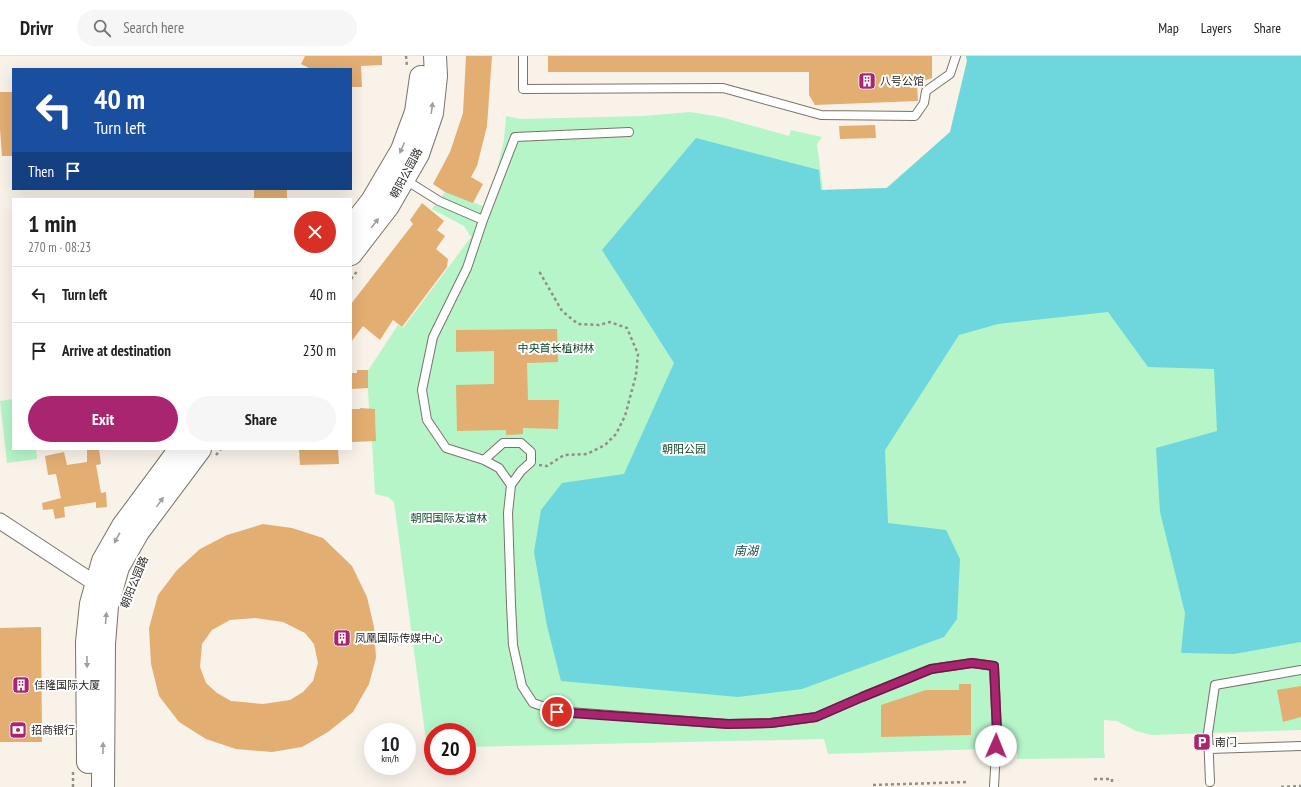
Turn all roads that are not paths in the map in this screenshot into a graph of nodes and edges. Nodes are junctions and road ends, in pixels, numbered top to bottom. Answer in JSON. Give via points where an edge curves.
{"nodes":[{"id":1,"x":436,"y":56,"type":"edge"},
{"id":2,"x":523,"y":56,"type":"edge"},
{"id":3,"x":956,"y":56,"type":"edge"},
{"id":4,"x":414,"y":63,"type":"edge"},
{"id":5,"x":629,"y":132,"type":"dead end"},
{"id":6,"x":403,"y":179,"type":"junction"},
{"id":7,"x":483,"y":220,"type":"junction"},
{"id":8,"x":352,"y":227,"type":"edge"},
{"id":9,"x":352,"y":253,"type":"edge"},
{"id":10,"x":179,"y":450,"type":"edge"},
{"id":11,"x":206,"y":455,"type":"edge"},
{"id":12,"x":484,"y":460,"type":"junction"},
{"id":13,"x":511,"y":485,"type":"junction"},
{"id":14,"x":0,"y":522,"type":"edge"},
{"id":15,"x":96,"y":584,"type":"junction"},
{"id":16,"x":1301,"y":670,"type":"edge"},
{"id":17,"x":1301,"y":746,"type":"edge"},
{"id":18,"x":1209,"y":749,"type":"junction"},
{"id":19,"x":1210,"y":782,"type":"dead end"},
{"id":20,"x":89,"y":787,"type":"edge"},
{"id":21,"x":103,"y":787,"type":"edge"},
{"id":22,"x":994,"y":787,"type":"edge"}],
"edges":[{"from":6,"to":1,"type":"main road","name":"朝阳公园路","one_way":true,"via":[[418,154],[432,113]]},
{"from":2,"to":3,"type":"lane","via":[[523,89],[723,88],[820,115],[915,116],[924,103],[926,91],[950,74]]},
{"from":4,"to":8,"type":"main road","name":"朝阳公园路","one_way":true,"via":[[421,76],[416,112],[402,150],[372,201]]},
{"from":5,"to":7,"type":"lane","via":[[515,137]]},
{"from":6,"to":7,"type":"lane","via":[[439,200]]},
{"from":9,"to":6,"type":"main road","name":"朝阳公园路","one_way":true,"via":[[388,206]]},
{"from":7,"to":12,"type":"lane","via":[[467,268],[433,337],[422,390],[427,420],[446,448]]},
{"from":10,"to":15,"type":"main road","one_way":true,"via":[[123,526],[103,561]]},
{"from":21,"to":11,"type":"main road","name":"朝阳公园路","one_way":true,"via":[[104,644],[107,606],[118,567],[138,532]]},
{"from":12,"to":13,"type":"lane","via":[[499,468]]},
{"from":12,"to":13,"type":"lane","via":[[502,443],[521,443],[531,452],[531,462],[520,471]]},
{"from":13,"to":22,"type":"lane","via":[[508,513],[513,645],[522,686],[533,702],[557,712],[728,724],[771,723],[816,717],[931,669],[972,663],[994,666],[997,732]]},
{"from":14,"to":15,"type":"street"},
{"from":15,"to":20,"type":"main road","one_way":true,"via":[[90,604],[87,642]]},
{"from":16,"to":18,"type":"lane","via":[[1215,685],[1208,733]]},
{"from":17,"to":18,"type":"lane"},
{"from":18,"to":19,"type":"lane"}]}
